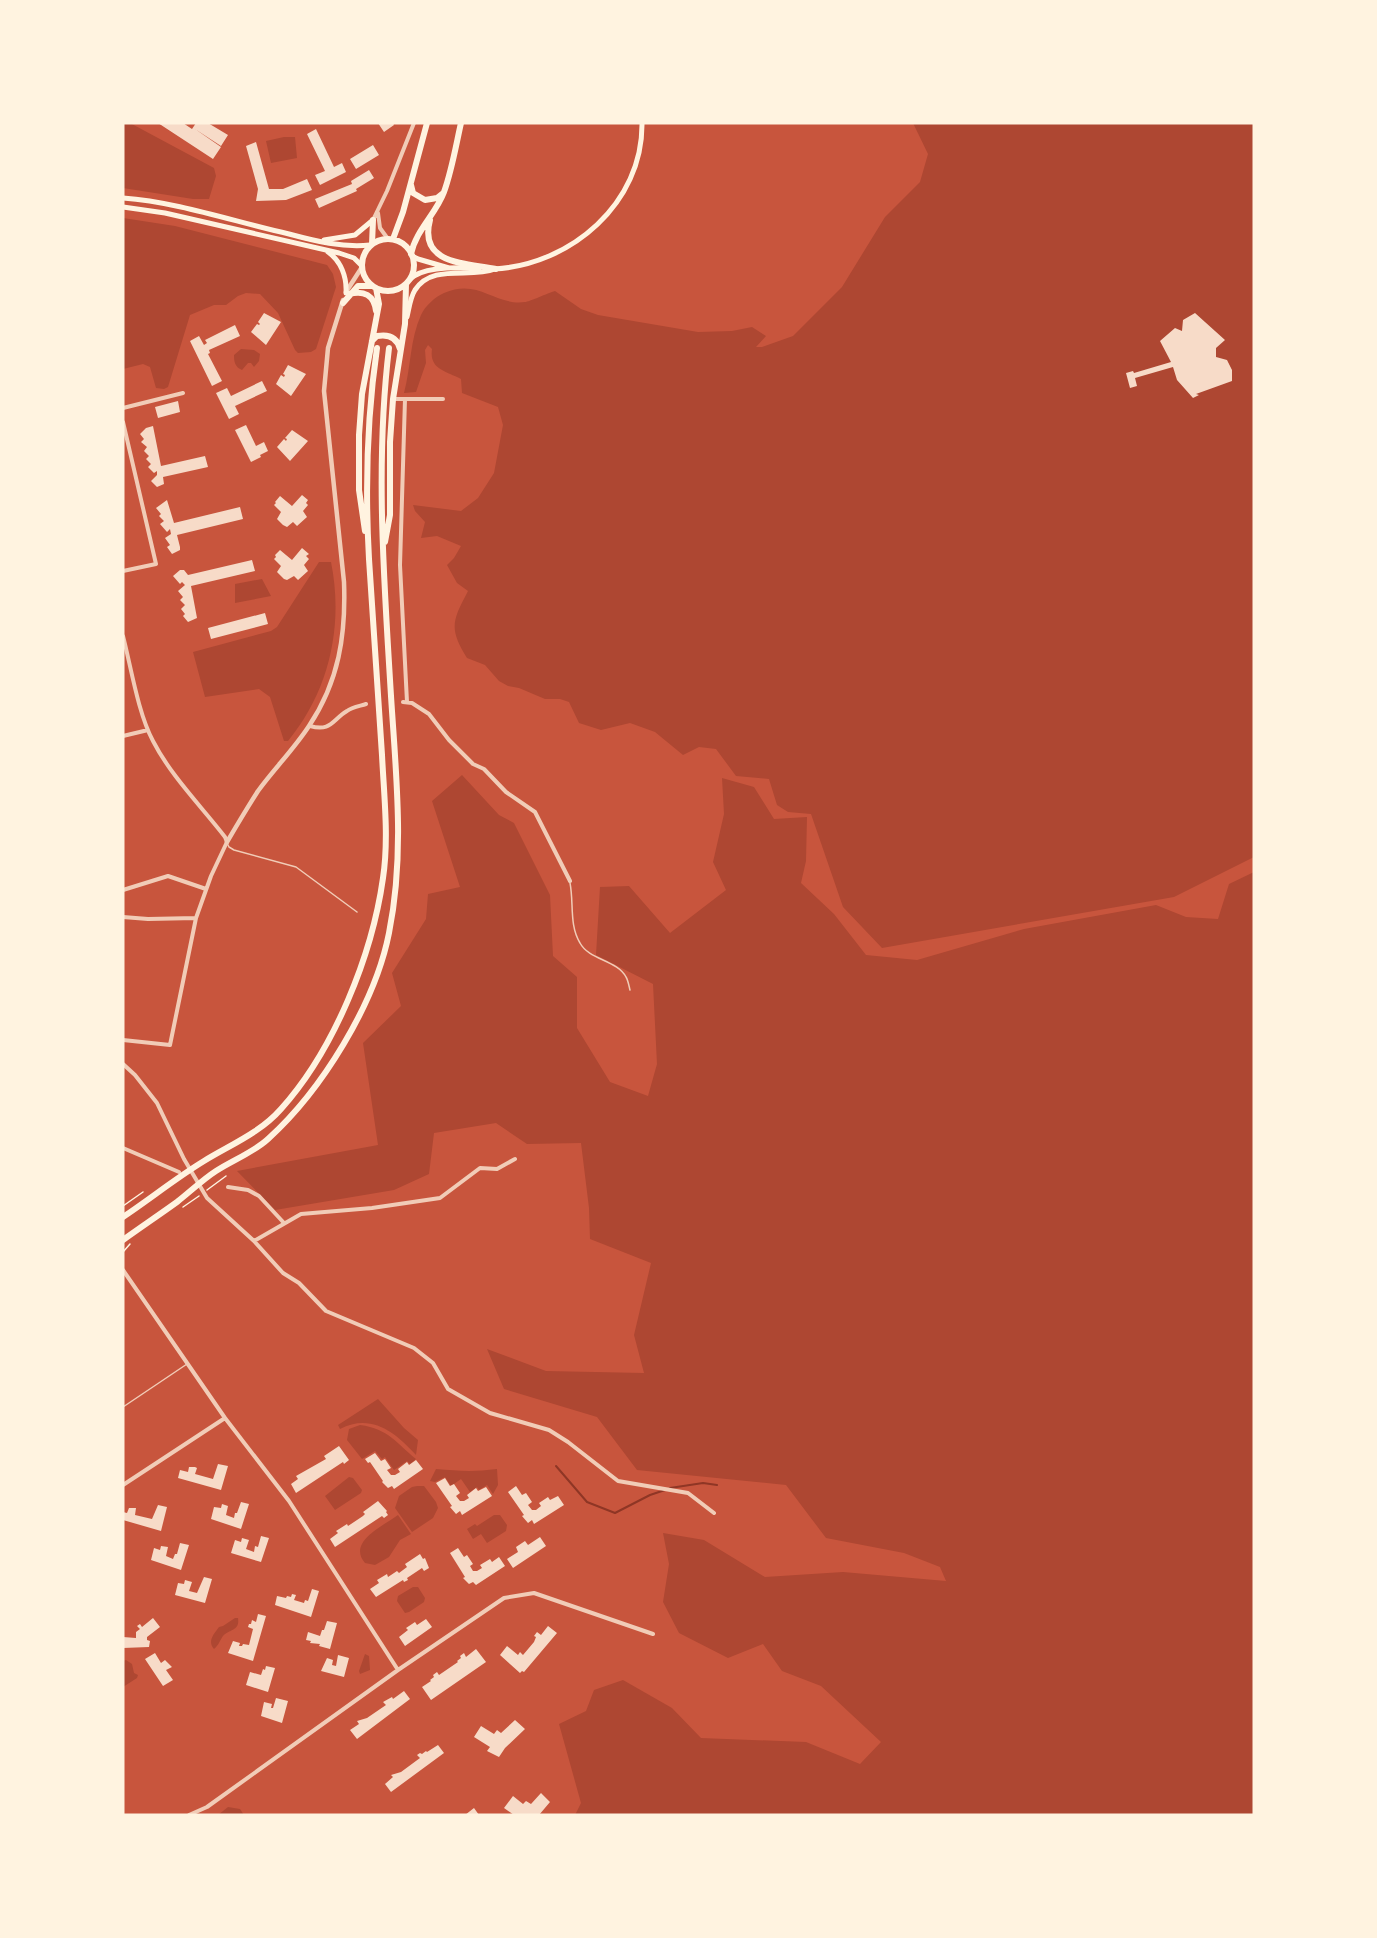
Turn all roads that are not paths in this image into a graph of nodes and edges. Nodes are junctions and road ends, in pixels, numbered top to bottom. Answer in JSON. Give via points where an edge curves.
{"nodes":[{"id":1,"x":414,"y":123,"type":"edge"},
{"id":2,"x":428,"y":123,"type":"edge"},
{"id":3,"x":461,"y":123,"type":"edge"},
{"id":4,"x":642,"y":123,"type":"edge"},
{"id":5,"x":411,"y":181,"type":"junction"},
{"id":6,"x":444,"y":192,"type":"junction"},
{"id":7,"x":123,"y":198,"type":"edge"},
{"id":8,"x":123,"y":207,"type":"edge"},
{"id":9,"x":378,"y":212,"type":"junction"},
{"id":10,"x":432,"y":215,"type":"junction"},
{"id":11,"x":219,"y":218,"type":"junction"},
{"id":12,"x":373,"y":220,"type":"junction"},
{"id":13,"x":217,"y":226,"type":"junction"},
{"id":14,"x":391,"y":239,"type":"junction"},
{"id":15,"x":312,"y":240,"type":"junction"},
{"id":16,"x":371,"y":244,"type":"junction"},
{"id":17,"x":324,"y":250,"type":"junction"},
{"id":18,"x":412,"y":255,"type":"junction"},
{"id":19,"x":361,"y":266,"type":"junction"},
{"id":20,"x":449,"y":268,"type":"junction"},
{"id":21,"x":496,"y":269,"type":"junction"},
{"id":22,"x":407,"y":282,"type":"junction"},
{"id":23,"x":374,"y":287,"type":"junction"},
{"id":24,"x":347,"y":293,"type":"junction"},
{"id":25,"x":343,"y":303,"type":"joint"},
{"id":26,"x":375,"y":322,"type":"junction"},
{"id":27,"x":405,"y":324,"type":"junction"},
{"id":28,"x":371,"y":341,"type":"junction"},
{"id":29,"x":377,"y":348,"type":"dead end"},
{"id":30,"x":389,"y":348,"type":"dead end"},
{"id":31,"x":400,"y":349,"type":"junction"},
{"id":32,"x":183,"y":393,"type":"dead end"},
{"id":33,"x":393,"y":399,"type":"junction"},
{"id":34,"x":405,"y":399,"type":"junction"},
{"id":35,"x":443,"y":399,"type":"dead end"},
{"id":36,"x":123,"y":408,"type":"edge"},
{"id":37,"x":123,"y":422,"type":"edge"},
{"id":38,"x":369,"y":555,"type":"junction"},
{"id":39,"x":383,"y":557,"type":"junction"},
{"id":40,"x":123,"y":571,"type":"edge"},
{"id":41,"x":123,"y":636,"type":"edge"},
{"id":42,"x":366,"y":704,"type":"dead end"},
{"id":43,"x":310,"y":726,"type":"junction"},
{"id":44,"x":148,"y":730,"type":"junction"},
{"id":45,"x":123,"y":736,"type":"edge"},
{"id":46,"x":227,"y":842,"type":"junction"},
{"id":47,"x":570,"y":881,"type":"joint"},
{"id":48,"x":206,"y":889,"type":"junction"},
{"id":49,"x":123,"y":890,"type":"edge"},
{"id":50,"x":357,"y":912,"type":"dead end"},
{"id":51,"x":123,"y":916,"type":"edge"},
{"id":52,"x":196,"y":918,"type":"junction"},
{"id":53,"x":630,"y":990,"type":"dead end"},
{"id":54,"x":123,"y":1040,"type":"edge"},
{"id":55,"x":123,"y":1064,"type":"edge"},
{"id":56,"x":123,"y":1148,"type":"edge"},
{"id":57,"x":515,"y":1159,"type":"dead end"},
{"id":58,"x":179,"y":1172,"type":"dead end"},
{"id":59,"x":228,"y":1187,"type":"dead end"},
{"id":60,"x":123,"y":1218,"type":"edge"},
{"id":61,"x":284,"y":1223,"type":"junction"},
{"id":62,"x":123,"y":1240,"type":"edge"},
{"id":63,"x":254,"y":1241,"type":"junction"},
{"id":64,"x":123,"y":1270,"type":"edge"},
{"id":65,"x":187,"y":1364,"type":"junction"},
{"id":66,"x":123,"y":1407,"type":"edge"},
{"id":67,"x":225,"y":1418,"type":"junction"},
{"id":68,"x":123,"y":1485,"type":"edge"},
{"id":69,"x":714,"y":1513,"type":"dead end"},
{"id":70,"x":653,"y":1634,"type":"dead end"},
{"id":71,"x":398,"y":1670,"type":"junction"},
{"id":72,"x":189,"y":1815,"type":"edge"}],
"edges":[{"from":1,"to":9,"type":"street"},
{"from":2,"to":5,"type":"main road"},
{"from":3,"to":6,"type":"main road"},
{"from":4,"to":21,"type":"main road","via":[[636,164],[618,201],[599,224],[556,255]]},
{"from":5,"to":6,"type":"main road","via":[[413,193],[425,200]]},
{"from":5,"to":14,"type":"main road","via":[[404,212]]},
{"from":6,"to":10,"type":"main road"},
{"from":7,"to":11,"type":"main road","via":[[155,201]]},
{"from":8,"to":13,"type":"main road"},
{"from":9,"to":12,"type":"street"},
{"from":9,"to":14,"type":"street","via":[[380,228]]},
{"from":10,"to":18,"type":"main road","via":[[417,236]]},
{"from":10,"to":21,"type":"main road","via":[[428,235],[436,252],[448,260]]},
{"from":11,"to":13,"type":"main road"},
{"from":11,"to":15,"type":"main road"},
{"from":12,"to":15,"type":"main road","via":[[355,235]]},
{"from":12,"to":16,"type":"main road"},
{"from":13,"to":17,"type":"main road"},
{"from":14,"to":16,"type":"main road"},
{"from":14,"to":18,"type":"main road","via":[[403,243]]},
{"from":15,"to":16,"type":"main road","via":[[351,246]]},
{"from":16,"to":19,"type":"main road"},
{"from":17,"to":19,"type":"main road","via":[[350,256]]},
{"from":17,"to":24,"type":"main road","via":[[334,256],[342,269]]},
{"from":18,"to":20,"type":"main road"},
{"from":18,"to":22,"type":"main road","via":[[414,268]]},
{"from":19,"to":23,"type":"main road"},
{"from":19,"to":24,"type":"street"},
{"from":20,"to":21,"type":"main road"},
{"from":20,"to":22,"type":"main road","via":[[417,273]]},
{"from":21,"to":27,"type":"main road","via":[[430,279],[415,290]]},
{"from":22,"to":23,"type":"main road","via":[[390,291]]},
{"from":22,"to":27,"type":"main road"},
{"from":23,"to":24,"type":"main road","via":[[358,286]]},
{"from":23,"to":26,"type":"main road","via":[[379,304]]},
{"from":24,"to":25,"type":"main road"},
{"from":24,"to":26,"type":"main road","via":[[371,297],[376,309]]},
{"from":25,"to":43,"type":"street","via":[[328,348],[324,391],[344,582],[344,630],[333,680]]},
{"from":26,"to":28,"type":"main road"},
{"from":27,"to":31,"type":"main road"},
{"from":28,"to":31,"type":"main road","via":[[377,336],[390,336]]},
{"from":28,"to":38,"type":"main road","via":[[362,394],[359,490]]},
{"from":29,"to":38,"type":"main road","via":[[367,440]]},
{"from":30,"to":39,"type":"main road","via":[[382,435]]},
{"from":31,"to":33,"type":"main road"},
{"from":32,"to":36,"type":"street"},
{"from":33,"to":34,"type":"street"},
{"from":33,"to":39,"type":"main road","via":[[390,514]]},
{"from":34,"to":35,"type":"street"},
{"from":34,"to":47,"type":"street","via":[[400,565],[405,702],[429,714],[473,764],[535,812]]},
{"from":37,"to":40,"type":"street","via":[[156,564]]},
{"from":38,"to":60,"type":"main road","via":[[386,820],[383,877],[371,936],[341,1017],[280,1111]]},
{"from":39,"to":62,"type":"main road","via":[[399,820],[397,879],[389,934],[377,974],[336,1058],[267,1140],[214,1172]]},
{"from":41,"to":44,"type":"street"},
{"from":42,"to":43,"type":"street","via":[[348,710],[320,729]]},
{"from":43,"to":46,"type":"street","via":[[257,793]]},
{"from":44,"to":45,"type":"street"},
{"from":44,"to":46,"type":"street","via":[[172,770]]},
{"from":46,"to":48,"type":"street"},
{"from":46,"to":50,"type":"lane","via":[[234,850],[296,867]]},
{"from":47,"to":53,"type":"lane","via":[[573,924],[580,944],[621,970]]},
{"from":48,"to":49,"type":"street","via":[[168,876]]},
{"from":48,"to":52,"type":"street"},
{"from":51,"to":52,"type":"street"},
{"from":52,"to":54,"type":"street","via":[[170,1045]]},
{"from":55,"to":63,"type":"street","via":[[157,1103],[207,1198]]},
{"from":56,"to":58,"type":"street"},
{"from":57,"to":61,"type":"street","via":[[497,1169],[480,1168],[440,1197],[301,1214]]},
{"from":59,"to":61,"type":"street","via":[[259,1196]]},
{"from":61,"to":63,"type":"street"},
{"from":63,"to":69,"type":"street","via":[[283,1273],[327,1311],[414,1348],[433,1363],[448,1389],[490,1413],[549,1430],[618,1481],[688,1493]]},
{"from":64,"to":65,"type":"street"},
{"from":65,"to":66,"type":"lane"},
{"from":65,"to":67,"type":"street"},
{"from":67,"to":68,"type":"street"},
{"from":67,"to":71,"type":"street","via":[[311,1534]]},
{"from":70,"to":71,"type":"street","via":[[541,1595],[519,1595],[504,1598]]},
{"from":71,"to":72,"type":"street","via":[[207,1807]]}]}
